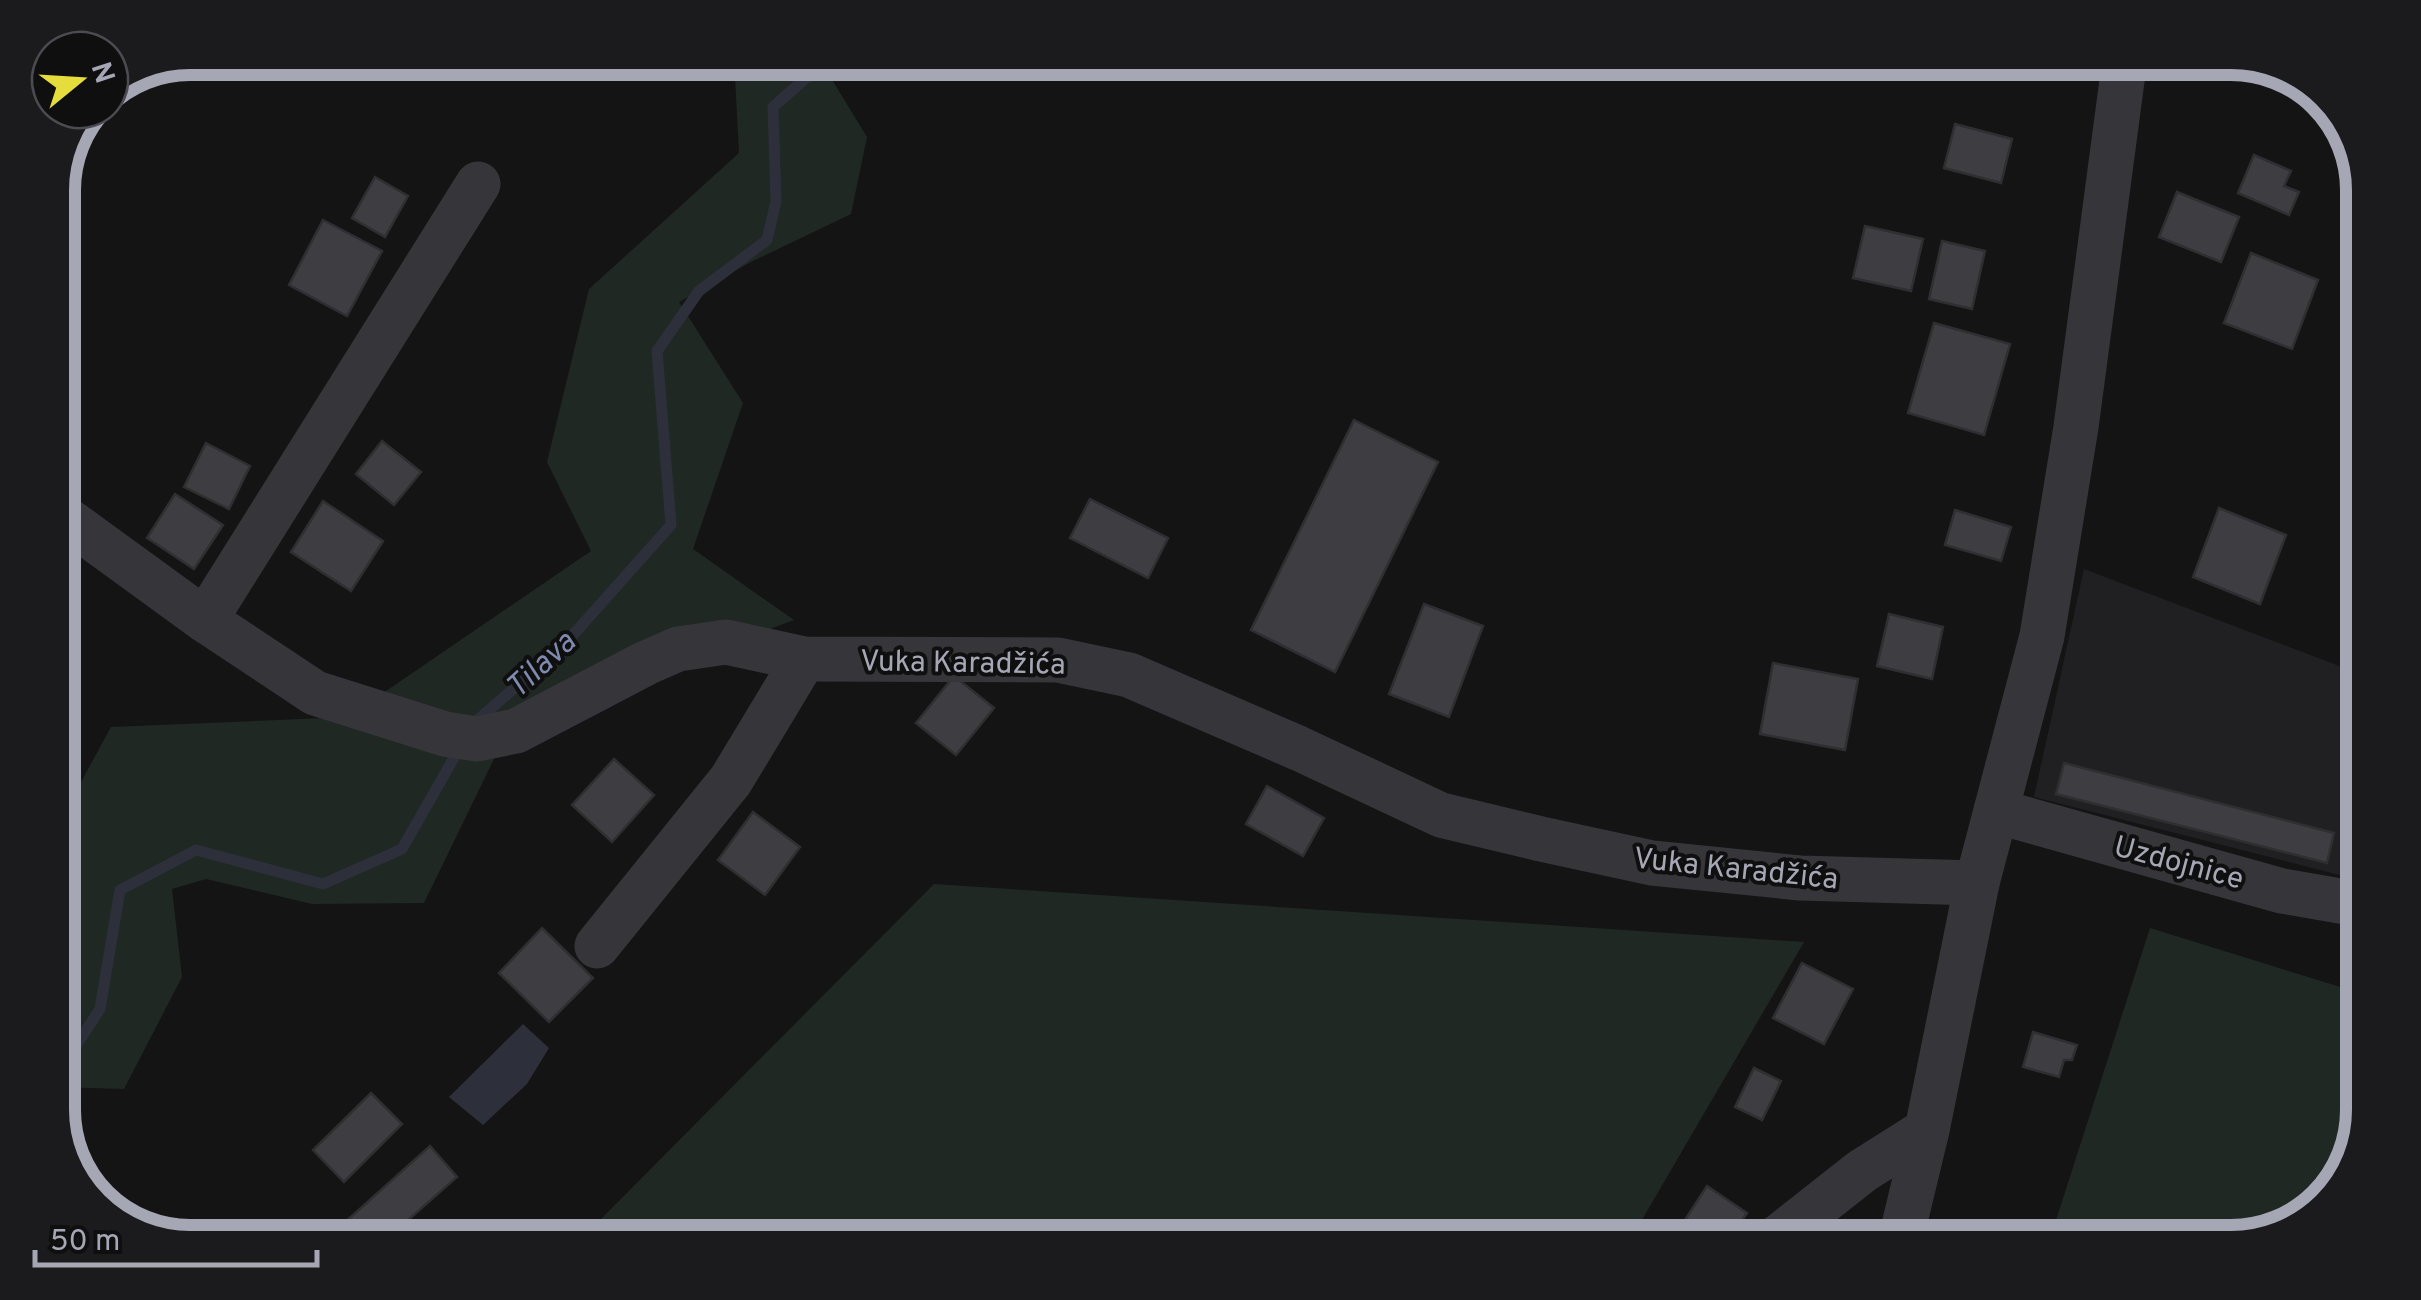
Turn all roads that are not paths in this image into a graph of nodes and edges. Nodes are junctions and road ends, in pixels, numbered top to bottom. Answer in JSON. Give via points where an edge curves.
{"nodes":[{"id":1,"x":2123,"y":75,"type":"edge"},
{"id":2,"x":478,"y":184,"type":"dead end"},
{"id":3,"x":75,"y":525,"type":"edge"},
{"id":4,"x":205,"y":620,"type":"junction"},
{"id":5,"x":804,"y":659,"type":"junction"},
{"id":6,"x":1996,"y":812,"type":"junction"},
{"id":7,"x":1977,"y":883,"type":"junction"},
{"id":8,"x":2346,"y":902,"type":"edge"},
{"id":9,"x":598,"y":946,"type":"dead end"},
{"id":10,"x":1927,"y":1130,"type":"junction"},
{"id":11,"x":1794,"y":1225,"type":"edge"},
{"id":12,"x":1904,"y":1225,"type":"edge"}],
"edges":[{"from":1,"to":6,"type":"street","via":[[2042,636]]},
{"from":2,"to":4,"type":"street"},
{"from":3,"to":4,"type":"street","name":"Vuka Karadžića"},
{"from":4,"to":5,"type":"street","name":"Vuka Karadžića","via":[[315,693],[461,737],[516,731],[678,649],[726,642]]},
{"from":5,"to":7,"type":"street","name":"Vuka Karadžića","via":[[1058,660],[1093,666],[1129,675],[1440,814],[1541,840],[1652,864],[1800,878]]},
{"from":5,"to":9,"type":"street","via":[[731,780]]},
{"from":6,"to":7,"type":"street"},
{"from":6,"to":8,"type":"street","name":"Uzdojnice"},
{"from":7,"to":10,"type":"street"},
{"from":10,"to":11,"type":"street"},
{"from":10,"to":12,"type":"street"}]}
